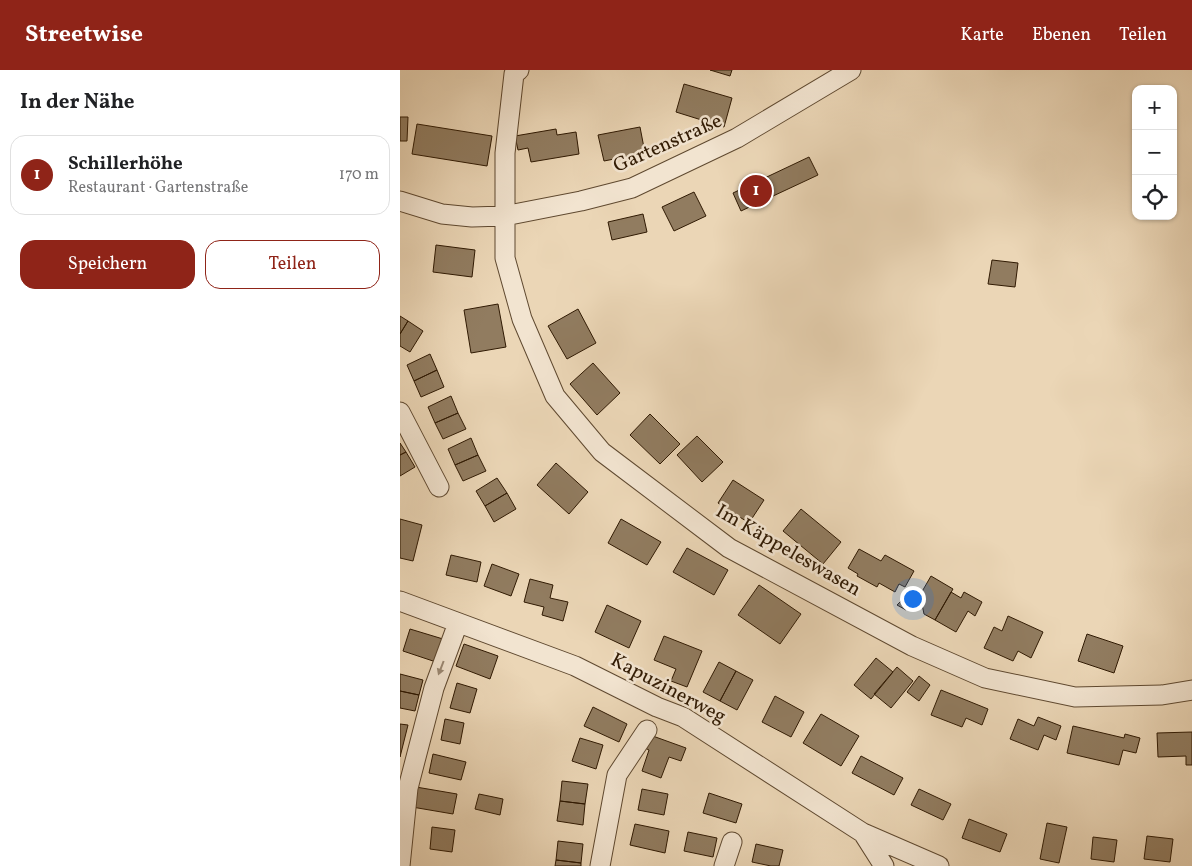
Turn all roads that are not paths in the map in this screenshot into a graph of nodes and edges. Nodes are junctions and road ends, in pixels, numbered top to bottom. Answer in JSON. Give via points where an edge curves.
{"nodes":[{"id":1,"x":519,"y":70,"type":"edge"},
{"id":2,"x":851,"y":70,"type":"edge"},
{"id":3,"x":400,"y":201,"type":"edge"},
{"id":4,"x":504,"y":216,"type":"junction"},
{"id":5,"x":400,"y":412,"type":"edge"},
{"id":6,"x":439,"y":487,"type":"dead end"},
{"id":7,"x":400,"y":601,"type":"edge"},
{"id":8,"x":458,"y":623,"type":"junction"},
{"id":9,"x":1192,"y":690,"type":"edge"},
{"id":10,"x":647,"y":730,"type":"dead end"},
{"id":11,"x":863,"y":833,"type":"junction"},
{"id":12,"x":732,"y":842,"type":"dead end"},
{"id":13,"x":400,"y":866,"type":"edge"},
{"id":14,"x":600,"y":866,"type":"edge"},
{"id":15,"x":724,"y":866,"type":"edge"},
{"id":16,"x":884,"y":866,"type":"edge"},
{"id":17,"x":939,"y":866,"type":"edge"}],
"edges":[{"from":1,"to":4,"type":"street","name":"Im Käppeleswasen","via":[[514,74],[505,153]]},
{"from":2,"to":4,"type":"street","name":"Gartenstraße","via":[[737,138],[632,188]]},
{"from":3,"to":4,"type":"street","name":"Gartenstraße","via":[[442,214]]},
{"from":4,"to":9,"type":"street","name":"Im Käppeleswasen","via":[[505,258],[517,302],[555,396],[602,452],[729,548],[912,646],[986,678],[1075,697],[1162,695]]},
{"from":5,"to":6,"type":"street"},
{"from":7,"to":8,"type":"street","name":"Kapuzinerweg"},
{"from":8,"to":11,"type":"street","name":"Kapuzinerweg","via":[[575,666],[657,708],[683,717]]},
{"from":8,"to":13,"type":"street","one_way":true,"via":[[434,688],[408,788]]},
{"from":10,"to":14,"type":"street","via":[[617,775]]},
{"from":11,"to":16,"type":"street","name":"Kapuzinerweg"},
{"from":11,"to":17,"type":"street"},
{"from":12,"to":15,"type":"street"}]}
